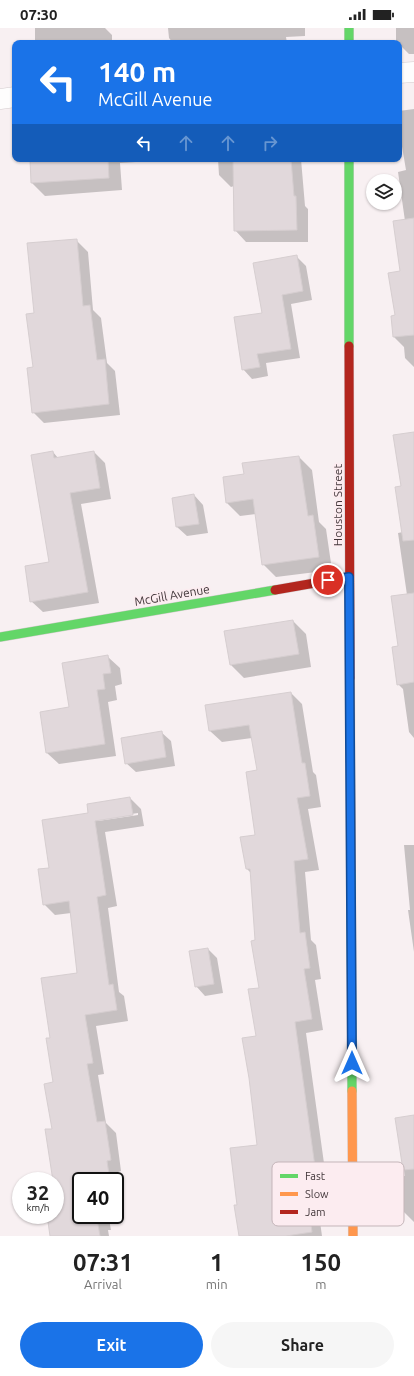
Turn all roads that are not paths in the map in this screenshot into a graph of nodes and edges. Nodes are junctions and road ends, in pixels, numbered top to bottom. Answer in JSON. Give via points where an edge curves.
{"nodes":[{"id":1,"x":349,"y":28,"type":"edge"},
{"id":2,"x":349,"y":40,"type":"edge"},
{"id":3,"x":414,"y":72,"type":"edge"},
{"id":4,"x":402,"y":73,"type":"edge"},
{"id":5,"x":12,"y":97,"type":"edge"},
{"id":6,"x":0,"y":98,"type":"edge"},
{"id":7,"x":349,"y":162,"type":"edge"},
{"id":8,"x":349,"y":577,"type":"junction"},
{"id":9,"x":0,"y":637,"type":"edge"},
{"id":10,"x":353,"y":1162,"type":"edge"},
{"id":11,"x":353,"y":1226,"type":"edge"},
{"id":12,"x":353,"y":1236,"type":"edge"}],
"edges":[{"from":1,"to":2,"type":"street"},
{"from":3,"to":4,"type":"street"},
{"from":5,"to":6,"type":"street"},
{"from":7,"to":8,"type":"street","name":"Houston Street"},
{"from":8,"to":9,"type":"street","name":"McGill Avenue"},
{"from":8,"to":10,"type":"street","name":"Houston Street"},
{"from":11,"to":12,"type":"street","name":"Houston Street"}]}
